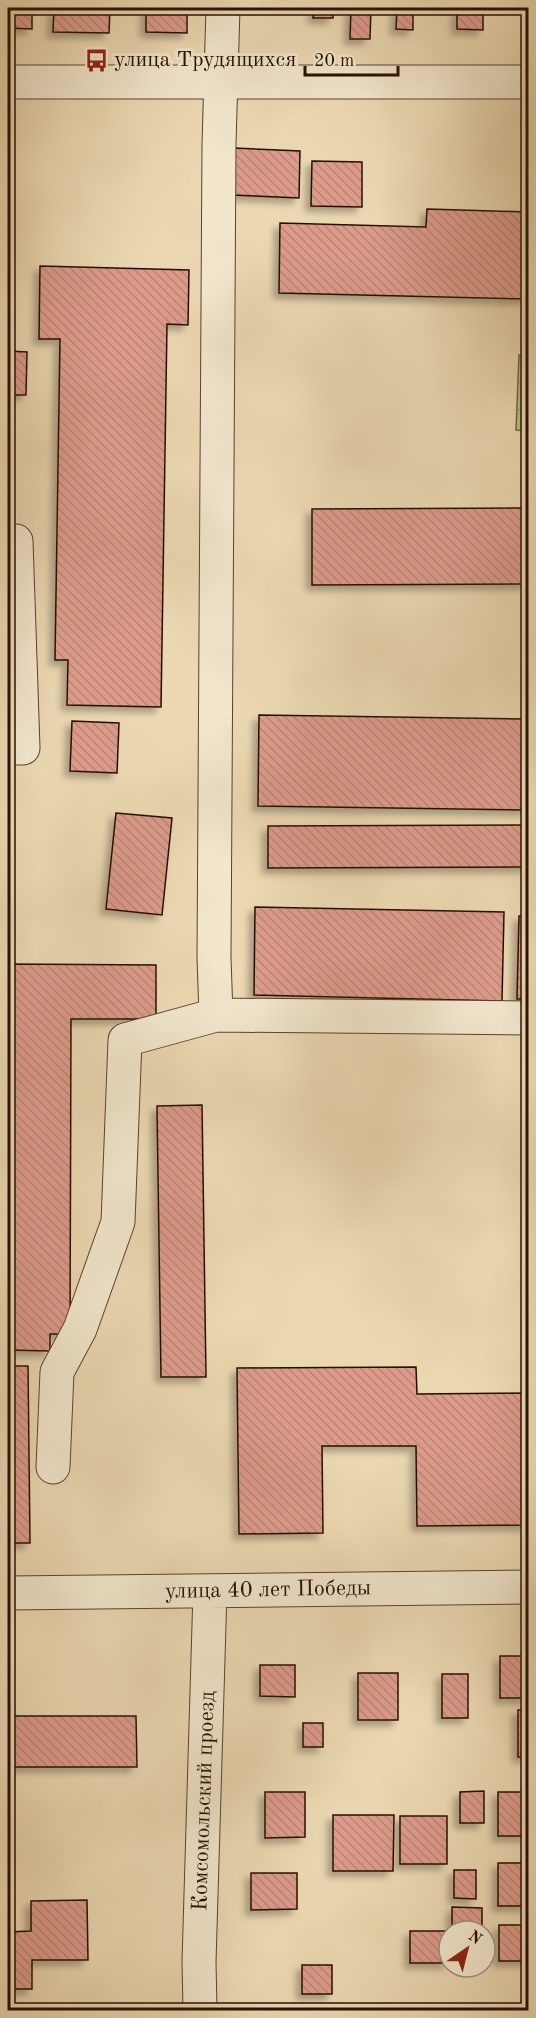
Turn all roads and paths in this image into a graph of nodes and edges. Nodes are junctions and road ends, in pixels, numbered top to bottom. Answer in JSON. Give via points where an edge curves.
{"nodes":[{"id":1,"x":223,"y":8,"type":"edge"},
{"id":2,"x":222,"y":81,"type":"junction"},
{"id":3,"x":8,"y":82,"type":"edge"},
{"id":4,"x":528,"y":82,"type":"edge"},
{"id":5,"x":8,"y":541,"type":"edge"},
{"id":6,"x":8,"y":748,"type":"edge"},
{"id":7,"x":216,"y":1015,"type":"junction"},
{"id":8,"x":528,"y":1018,"type":"edge"},
{"id":9,"x":53,"y":1467,"type":"dead end"},
{"id":10,"x":528,"y":1587,"type":"edge"},
{"id":11,"x":210,"y":1591,"type":"junction"},
{"id":12,"x":8,"y":1593,"type":"edge"},
{"id":13,"x":200,"y":2010,"type":"edge"}],
"edges":[{"from":1,"to":2,"type":"street"},
{"from":2,"to":3,"type":"street"},
{"from":2,"to":4,"type":"street"},
{"from":2,"to":7,"type":"street"},
{"from":5,"to":6,"type":"street","via":[[16,541],[24,748]]},
{"from":7,"to":8,"type":"street"},
{"from":7,"to":9,"type":"street","via":[[125,1040],[118,1222],[80,1329],[57,1372]]},
{"from":10,"to":11,"type":"street","name":"улица 40 лет Победы"},
{"from":11,"to":12,"type":"street","name":"улица 40 лет Победы"},
{"from":11,"to":13,"type":"street","name":"Комсомольский проезд"}]}
